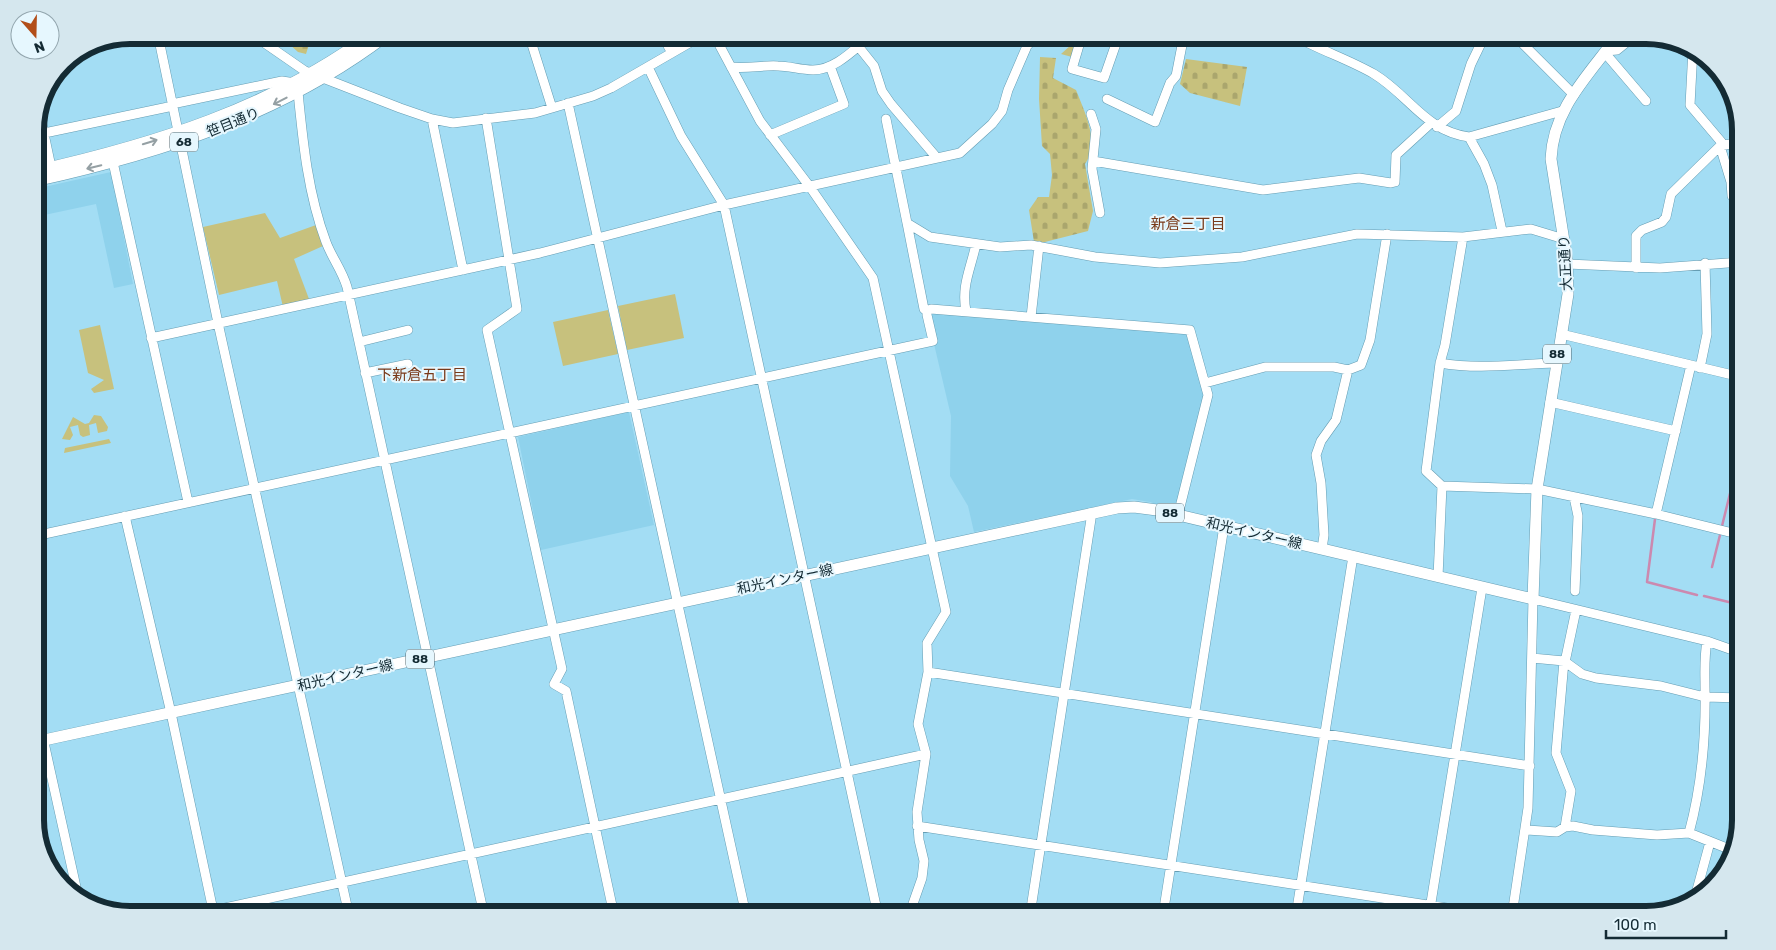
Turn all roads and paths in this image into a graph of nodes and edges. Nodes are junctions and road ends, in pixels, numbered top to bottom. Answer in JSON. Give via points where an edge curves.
{"nodes":[{"id":1,"x":160,"y":44,"type":"edge"},
{"id":2,"x":267,"y":44,"type":"edge"},
{"id":3,"x":358,"y":44,"type":"edge"},
{"id":4,"x":372,"y":44,"type":"edge"},
{"id":5,"x":532,"y":44,"type":"edge"},
{"id":6,"x":667,"y":44,"type":"edge"},
{"id":7,"x":688,"y":44,"type":"edge"},
{"id":8,"x":719,"y":44,"type":"edge"},
{"id":9,"x":861,"y":44,"type":"edge"},
{"id":10,"x":1029,"y":44,"type":"edge"},
{"id":11,"x":1079,"y":44,"type":"edge"},
{"id":12,"x":1116,"y":44,"type":"edge"},
{"id":13,"x":1182,"y":44,"type":"edge"},
{"id":14,"x":1310,"y":44,"type":"edge"},
{"id":15,"x":1481,"y":44,"type":"edge"},
{"id":16,"x":1523,"y":44,"type":"edge"},
{"id":17,"x":1612,"y":44,"type":"edge"},
{"id":18,"x":1624,"y":44,"type":"edge"},
{"id":19,"x":858,"y":46,"type":"junction"},
{"id":20,"x":1314,"y":46,"type":"joint"},
{"id":21,"x":1606,"y":52,"type":"junction"},
{"id":22,"x":672,"y":53,"type":"junction"},
{"id":23,"x":1693,"y":57,"type":"edge"},
{"id":24,"x":648,"y":66,"type":"junction"},
{"id":25,"x":830,"y":66,"type":"junction"},
{"id":26,"x":731,"y":67,"type":"junction"},
{"id":27,"x":317,"y":76,"type":"junction"},
{"id":28,"x":297,"y":87,"type":"junction"},
{"id":29,"x":1574,"y":95,"type":"junction"},
{"id":30,"x":1107,"y":99,"type":"dead end"},
{"id":31,"x":1646,"y":101,"type":"dead end"},
{"id":32,"x":568,"y":103,"type":"junction"},
{"id":33,"x":173,"y":105,"type":"junction"},
{"id":34,"x":552,"y":108,"type":"junction"},
{"id":35,"x":1562,"y":111,"type":"junction"},
{"id":36,"x":1091,"y":114,"type":"dead end"},
{"id":37,"x":486,"y":118,"type":"junction"},
{"id":38,"x":432,"y":119,"type":"junction"},
{"id":39,"x":886,"y":119,"type":"dead end"},
{"id":40,"x":1434,"y":125,"type":"junction"},
{"id":41,"x":44,"y":133,"type":"edge"},
{"id":42,"x":770,"y":134,"type":"junction"},
{"id":43,"x":1469,"y":137,"type":"junction"},
{"id":44,"x":179,"y":138,"type":"junction"},
{"id":45,"x":1732,"y":143,"type":"edge"},
{"id":46,"x":1721,"y":145,"type":"junction"},
{"id":47,"x":44,"y":149,"type":"edge"},
{"id":48,"x":937,"y":158,"type":"junction"},
{"id":49,"x":1093,"y":161,"type":"junction"},
{"id":50,"x":113,"y":162,"type":"junction"},
{"id":51,"x":50,"y":167,"type":"junction"},
{"id":52,"x":896,"y":167,"type":"junction"},
{"id":53,"x":44,"y":169,"type":"edge"},
{"id":54,"x":44,"y":178,"type":"edge"},
{"id":55,"x":810,"y":187,"type":"junction"},
{"id":56,"x":1732,"y":196,"type":"edge"},
{"id":57,"x":724,"y":205,"type":"junction"},
{"id":58,"x":1100,"y":213,"type":"dead end"},
{"id":59,"x":907,"y":223,"type":"junction"},
{"id":60,"x":1502,"y":231,"type":"junction"},
{"id":61,"x":1387,"y":234,"type":"junction"},
{"id":62,"x":1463,"y":237,"type":"junction"},
{"id":63,"x":597,"y":238,"type":"junction"},
{"id":64,"x":1564,"y":239,"type":"junction"},
{"id":65,"x":976,"y":244,"type":"junction"},
{"id":66,"x":1039,"y":246,"type":"junction"},
{"id":67,"x":508,"y":260,"type":"junction"},
{"id":68,"x":1732,"y":262,"type":"edge"},
{"id":69,"x":1705,"y":263,"type":"junction"},
{"id":70,"x":1567,"y":264,"type":"junction"},
{"id":71,"x":1636,"y":268,"type":"junction"},
{"id":72,"x":463,"y":270,"type":"junction"},
{"id":73,"x":348,"y":294,"type":"junction"},
{"id":74,"x":927,"y":311,"type":"junction"},
{"id":75,"x":966,"y":312,"type":"junction"},
{"id":76,"x":1031,"y":317,"type":"junction"},
{"id":77,"x":218,"y":322,"type":"junction"},
{"id":78,"x":408,"y":330,"type":"dead end"},
{"id":79,"x":1561,"y":334,"type":"junction"},
{"id":80,"x":151,"y":338,"type":"junction"},
{"id":81,"x":359,"y":342,"type":"junction"},
{"id":82,"x":888,"y":350,"type":"junction"},
{"id":83,"x":1440,"y":363,"type":"junction"},
{"id":84,"x":408,"y":364,"type":"dead end"},
{"id":85,"x":1555,"y":364,"type":"junction"},
{"id":86,"x":1696,"y":367,"type":"junction"},
{"id":87,"x":1348,"y":370,"type":"junction"},
{"id":88,"x":365,"y":373,"type":"junction"},
{"id":89,"x":1732,"y":375,"type":"edge"},
{"id":90,"x":762,"y":378,"type":"junction"},
{"id":91,"x":1205,"y":383,"type":"junction"},
{"id":92,"x":1550,"y":402,"type":"junction"},
{"id":93,"x":633,"y":406,"type":"junction"},
{"id":94,"x":1676,"y":431,"type":"junction"},
{"id":95,"x":511,"y":432,"type":"junction"},
{"id":96,"x":384,"y":460,"type":"junction"},
{"id":97,"x":1442,"y":486,"type":"junction"},
{"id":98,"x":254,"y":488,"type":"junction"},
{"id":99,"x":1537,"y":489,"type":"junction"},
{"id":100,"x":1574,"y":497,"type":"junction"},
{"id":101,"x":188,"y":502,"type":"junction"},
{"id":102,"x":1090,"y":513,"type":"junction"},
{"id":103,"x":1656,"y":514,"type":"junction"},
{"id":104,"x":1178,"y":515,"type":"junction"},
{"id":105,"x":125,"y":516,"type":"junction"},
{"id":106,"x":1224,"y":526,"type":"junction"},
{"id":107,"x":1732,"y":533,"type":"edge"},
{"id":108,"x":44,"y":534,"type":"edge"},
{"id":109,"x":931,"y":547,"type":"junction"},
{"id":110,"x":1322,"y":549,"type":"junction"},
{"id":111,"x":1353,"y":556,"type":"junction"},
{"id":112,"x":804,"y":575,"type":"junction"},
{"id":113,"x":1438,"y":577,"type":"junction"},
{"id":114,"x":1482,"y":588,"type":"junction"},
{"id":115,"x":1575,"y":591,"type":"dead end"},
{"id":116,"x":1533,"y":599,"type":"junction"},
{"id":117,"x":678,"y":603,"type":"junction"},
{"id":118,"x":1576,"y":610,"type":"junction"},
{"id":119,"x":553,"y":630,"type":"junction"},
{"id":120,"x":1707,"y":641,"type":"junction"},
{"id":121,"x":1732,"y":650,"type":"edge"},
{"id":122,"x":428,"y":657,"type":"junction"},
{"id":123,"x":1532,"y":658,"type":"junction"},
{"id":124,"x":1565,"y":662,"type":"junction"},
{"id":125,"x":928,"y":672,"type":"junction"},
{"id":126,"x":297,"y":686,"type":"junction"},
{"id":127,"x":1064,"y":694,"type":"junction"},
{"id":128,"x":1705,"y":696,"type":"junction"},
{"id":129,"x":1732,"y":698,"type":"edge"},
{"id":130,"x":171,"y":713,"type":"junction"},
{"id":131,"x":1194,"y":714,"type":"junction"},
{"id":132,"x":1324,"y":736,"type":"junction"},
{"id":133,"x":44,"y":740,"type":"edge"},
{"id":134,"x":926,"y":754,"type":"junction"},
{"id":135,"x":1454,"y":756,"type":"junction"},
{"id":136,"x":44,"y":759,"type":"edge"},
{"id":137,"x":1530,"y":766,"type":"junction"},
{"id":138,"x":846,"y":771,"type":"junction"},
{"id":139,"x":721,"y":799,"type":"junction"},
{"id":140,"x":917,"y":826,"type":"junction"},
{"id":141,"x":595,"y":827,"type":"junction"},
{"id":142,"x":1565,"y":827,"type":"junction"},
{"id":143,"x":1527,"y":830,"type":"junction"},
{"id":144,"x":1689,"y":833,"type":"junction"},
{"id":145,"x":1710,"y":842,"type":"junction"},
{"id":146,"x":1041,"y":844,"type":"junction"},
{"id":147,"x":1727,"y":848,"type":"edge"},
{"id":148,"x":470,"y":854,"type":"junction"},
{"id":149,"x":1171,"y":864,"type":"junction"},
{"id":150,"x":341,"y":882,"type":"junction"},
{"id":151,"x":71,"y":883,"type":"edge"},
{"id":152,"x":1301,"y":885,"type":"junction"},
{"id":153,"x":1697,"y":890,"type":"edge"},
{"id":154,"x":212,"y":906,"type":"edge"},
{"id":155,"x":243,"y":906,"type":"edge"},
{"id":156,"x":347,"y":906,"type":"edge"},
{"id":157,"x":482,"y":906,"type":"edge"},
{"id":158,"x":612,"y":906,"type":"edge"},
{"id":159,"x":744,"y":906,"type":"edge"},
{"id":160,"x":876,"y":906,"type":"edge"},
{"id":161,"x":912,"y":906,"type":"edge"},
{"id":162,"x":1031,"y":906,"type":"edge"},
{"id":163,"x":1164,"y":906,"type":"edge"},
{"id":164,"x":1298,"y":906,"type":"edge"},
{"id":165,"x":1409,"y":906,"type":"edge"},
{"id":166,"x":1431,"y":906,"type":"edge"},
{"id":167,"x":1514,"y":906,"type":"edge"}],
"edges":[{"from":1,"to":33,"type":"street"},
{"from":2,"to":27,"type":"street"},
{"from":3,"to":27,"type":"main road","name":"笹目通り","number":"68"},
{"from":4,"to":27,"type":"main road","name":"笹目通り","number":"68"},
{"from":5,"to":34,"type":"street"},
{"from":6,"to":22,"type":"street"},
{"from":7,"to":22,"type":"street"},
{"from":8,"to":26,"type":"street"},
{"from":9,"to":19,"type":"street"},
{"from":10,"to":48,"type":"street","via":[[1002,111],[992,124],[960,153]]},
{"from":11,"to":12,"type":"street","via":[[1072,69],[1104,78]]},
{"from":13,"to":30,"type":"street","via":[[1176,76],[1170,83],[1155,122]]},
{"from":14,"to":20,"type":"street"},
{"from":15,"to":40,"type":"street","via":[[1456,111]]},
{"from":16,"to":29,"type":"street"},
{"from":17,"to":21,"type":"main road","name":"大正通り","number":"88"},
{"from":18,"to":21,"type":"street","via":[[1617,50]]},
{"from":19,"to":25,"type":"street"},
{"from":19,"to":48,"type":"street","via":[[874,66],[882,91],[891,104]]},
{"from":20,"to":40,"type":"street","via":[[1384,81]]},
{"from":21,"to":29,"type":"main road","name":"大正通り","number":"88"},
{"from":21,"to":31,"type":"street"},
{"from":22,"to":24,"type":"street"},
{"from":23,"to":46,"type":"street","via":[[1690,105]]},
{"from":24,"to":32,"type":"street","via":[[611,88]]},
{"from":24,"to":57,"type":"street","via":[[681,136]]},
{"from":25,"to":26,"type":"street","via":[[816,70],[778,66]]},
{"from":25,"to":42,"type":"street","via":[[844,104]]},
{"from":26,"to":42,"type":"street"},
{"from":27,"to":28,"type":"main road","name":"笹目通り","number":"68"},
{"from":27,"to":38,"type":"street"},
{"from":28,"to":33,"type":"street","via":[[282,81]]},
{"from":28,"to":44,"type":"main road","name":"笹目通り","number":"68","via":[[246,117]]},
{"from":28,"to":73,"type":"street","via":[[306,165],[326,242],[341,269]]},
{"from":29,"to":35,"type":"main road","name":"大正通り","number":"88"},
{"from":32,"to":34,"type":"street"},
{"from":32,"to":63,"type":"street"},
{"from":33,"to":41,"type":"street"},
{"from":33,"to":44,"type":"street"},
{"from":34,"to":37,"type":"street","via":[[521,116]]},
{"from":35,"to":43,"type":"street"},
{"from":35,"to":64,"type":"main road","name":"大正通り","number":"88","via":[[1554,131],[1551,159]]},
{"from":36,"to":49,"type":"street","via":[[1096,129]]},
{"from":37,"to":38,"type":"street","via":[[453,122]]},
{"from":37,"to":67,"type":"street"},
{"from":38,"to":72,"type":"street"},
{"from":39,"to":52,"type":"street"},
{"from":40,"to":43,"type":"street"},
{"from":40,"to":49,"type":"street","via":[[1396,155],[1396,182],[1391,183],[1359,178],[1263,190]]},
{"from":42,"to":55,"type":"street"},
{"from":43,"to":60,"type":"street","via":[[1492,185]]},
{"from":44,"to":50,"type":"main road","name":"笹目通り","number":"68"},
{"from":51,"to":44,"type":"main road","name":"笹目通り","number":"68","one_way":true},
{"from":44,"to":77,"type":"street"},
{"from":45,"to":46,"type":"street"},
{"from":46,"to":56,"type":"street"},
{"from":46,"to":71,"type":"street","via":[[1671,194],[1662,222],[1636,236]]},
{"from":47,"to":51,"type":"street"},
{"from":48,"to":52,"type":"street"},
{"from":49,"to":58,"type":"street"},
{"from":50,"to":54,"type":"main road","name":"笹目通り","number":"68","one_way":true},
{"from":50,"to":80,"type":"street"},
{"from":51,"to":53,"type":"main road","name":"笹目通り","number":"68"},
{"from":52,"to":55,"type":"street"},
{"from":52,"to":59,"type":"street"},
{"from":55,"to":57,"type":"street"},
{"from":55,"to":82,"type":"street","via":[[873,278]]},
{"from":57,"to":63,"type":"street"},
{"from":57,"to":90,"type":"street"},
{"from":59,"to":65,"type":"street","via":[[930,237]]},
{"from":59,"to":74,"type":"street"},
{"from":60,"to":62,"type":"street"},
{"from":60,"to":64,"type":"street","via":[[1531,228]]},
{"from":61,"to":62,"type":"street"},
{"from":61,"to":66,"type":"street","via":[[1357,234],[1242,257],[1160,263],[1095,257]]},
{"from":61,"to":87,"type":"street","via":[[1366,354],[1361,365]]},
{"from":62,"to":83,"type":"street"},
{"from":63,"to":67,"type":"street"},
{"from":63,"to":93,"type":"street"},
{"from":64,"to":70,"type":"main road","name":"大正通り","number":"88"},
{"from":65,"to":66,"type":"street"},
{"from":65,"to":75,"type":"street","via":[[966,273]]},
{"from":66,"to":76,"type":"street"},
{"from":67,"to":72,"type":"street"},
{"from":67,"to":95,"type":"street","via":[[517,309],[487,330]]},
{"from":68,"to":69,"type":"street"},
{"from":69,"to":71,"type":"street"},
{"from":69,"to":86,"type":"street","via":[[1707,334]]},
{"from":70,"to":71,"type":"street"},
{"from":70,"to":79,"type":"main road","name":"大正通り","number":"88","via":[[1568,294]]},
{"from":72,"to":73,"type":"street"},
{"from":73,"to":77,"type":"street"},
{"from":73,"to":81,"type":"street"},
{"from":74,"to":75,"type":"street"},
{"from":74,"to":82,"type":"street","via":[[933,341]]},
{"from":75,"to":76,"type":"street"},
{"from":76,"to":91,"type":"street","via":[[1190,330]]},
{"from":77,"to":80,"type":"street"},
{"from":77,"to":98,"type":"street"},
{"from":78,"to":81,"type":"street"},
{"from":79,"to":85,"type":"main road","name":"大正通り","number":"88"},
{"from":79,"to":86,"type":"street"},
{"from":80,"to":101,"type":"street"},
{"from":81,"to":88,"type":"street"},
{"from":82,"to":90,"type":"street"},
{"from":82,"to":109,"type":"street"},
{"from":83,"to":85,"type":"street","via":[[1464,368]]},
{"from":83,"to":97,"type":"street","via":[[1426,471]]},
{"from":84,"to":88,"type":"street"},
{"from":85,"to":92,"type":"main road","name":"大正通り","number":"88"},
{"from":86,"to":89,"type":"street"},
{"from":86,"to":94,"type":"street"},
{"from":87,"to":91,"type":"street","via":[[1265,367]]},
{"from":87,"to":110,"type":"street","via":[[1336,420],[1321,441],[1316,455]]},
{"from":88,"to":96,"type":"street"},
{"from":90,"to":93,"type":"street"},
{"from":90,"to":112,"type":"street"},
{"from":91,"to":104,"type":"street","via":[[1208,395]]},
{"from":92,"to":94,"type":"street"},
{"from":92,"to":99,"type":"main road","name":"大正通り","number":"88"},
{"from":93,"to":95,"type":"street"},
{"from":93,"to":117,"type":"street"},
{"from":94,"to":103,"type":"street"},
{"from":95,"to":96,"type":"street"},
{"from":95,"to":119,"type":"street"},
{"from":96,"to":98,"type":"street"},
{"from":96,"to":122,"type":"street"},
{"from":97,"to":99,"type":"street"},
{"from":97,"to":113,"type":"street"},
{"from":98,"to":101,"type":"street"},
{"from":98,"to":126,"type":"street"},
{"from":99,"to":100,"type":"street"},
{"from":99,"to":116,"type":"main road","name":"大正通り","number":"88"},
{"from":100,"to":103,"type":"street"},
{"from":100,"to":115,"type":"street","via":[[1578,516]]},
{"from":101,"to":105,"type":"street"},
{"from":102,"to":104,"type":"main road","name":"和光インター線","number":"88","via":[[1134,507]]},
{"from":102,"to":109,"type":"main road","name":"和光インター線","number":"88"},
{"from":102,"to":127,"type":"street","via":[[1092,519]]},
{"from":103,"to":107,"type":"street"},
{"from":104,"to":106,"type":"main road","name":"和光インター線","number":"88"},
{"from":105,"to":108,"type":"street"},
{"from":105,"to":130,"type":"street"},
{"from":106,"to":110,"type":"main road","name":"和光インター線","number":"88"},
{"from":106,"to":131,"type":"street"},
{"from":109,"to":112,"type":"main road","name":"和光インター線","number":"88"},
{"from":109,"to":125,"type":"street","via":[[946,612],[927,643]]},
{"from":110,"to":111,"type":"main road","name":"和光インター線","number":"88"},
{"from":111,"to":113,"type":"main road","name":"和光インター線","number":"88"},
{"from":111,"to":132,"type":"street"},
{"from":112,"to":117,"type":"main road","name":"和光インター線","number":"88"},
{"from":112,"to":138,"type":"street"},
{"from":113,"to":114,"type":"main road","name":"和光インター線","number":"88"},
{"from":114,"to":116,"type":"main road","name":"和光インター線","number":"88"},
{"from":114,"to":135,"type":"street"},
{"from":116,"to":118,"type":"street"},
{"from":116,"to":123,"type":"street"},
{"from":117,"to":119,"type":"main road","name":"和光インター線","number":"88"},
{"from":117,"to":139,"type":"street"},
{"from":118,"to":120,"type":"street"},
{"from":118,"to":124,"type":"street"},
{"from":119,"to":122,"type":"main road","name":"和光インター線","number":"88"},
{"from":119,"to":141,"type":"street","via":[[562,669],[554,684],[566,691]]},
{"from":120,"to":121,"type":"street"},
{"from":120,"to":128,"type":"street","via":[[1703,662]]},
{"from":122,"to":126,"type":"main road","name":"和光インター線","number":"88"},
{"from":122,"to":148,"type":"street"},
{"from":123,"to":124,"type":"street"},
{"from":123,"to":137,"type":"street"},
{"from":124,"to":128,"type":"street","via":[[1582,674],[1596,678],[1662,686]]},
{"from":124,"to":142,"type":"street","via":[[1556,753],[1571,791]]},
{"from":125,"to":127,"type":"street"},
{"from":125,"to":134,"type":"street","via":[[918,724]]},
{"from":126,"to":130,"type":"main road","name":"和光インター線","number":"88"},
{"from":126,"to":150,"type":"street"},
{"from":127,"to":131,"type":"street"},
{"from":127,"to":146,"type":"street"},
{"from":128,"to":129,"type":"street"},
{"from":128,"to":144,"type":"street","via":[[1702,779]]},
{"from":130,"to":133,"type":"main road","name":"和光インター線","number":"88"},
{"from":130,"to":154,"type":"street"},
{"from":131,"to":132,"type":"street"},
{"from":131,"to":149,"type":"street"},
{"from":132,"to":135,"type":"street"},
{"from":132,"to":152,"type":"street"},
{"from":134,"to":138,"type":"street"},
{"from":134,"to":140,"type":"street"},
{"from":135,"to":137,"type":"street"},
{"from":135,"to":166,"type":"street"},
{"from":136,"to":151,"type":"street"},
{"from":137,"to":143,"type":"street"},
{"from":138,"to":139,"type":"street"},
{"from":138,"to":160,"type":"street"},
{"from":139,"to":141,"type":"street"},
{"from":139,"to":159,"type":"street"},
{"from":140,"to":146,"type":"street"},
{"from":140,"to":161,"type":"street","via":[[924,861]]},
{"from":141,"to":148,"type":"street"},
{"from":141,"to":158,"type":"street"},
{"from":142,"to":143,"type":"street","via":[[1557,832]]},
{"from":142,"to":144,"type":"street","via":[[1657,835]]},
{"from":143,"to":167,"type":"street"},
{"from":144,"to":145,"type":"street"},
{"from":145,"to":147,"type":"street"},
{"from":145,"to":153,"type":"street"},
{"from":146,"to":149,"type":"street"},
{"from":146,"to":162,"type":"street"},
{"from":148,"to":150,"type":"street"},
{"from":148,"to":157,"type":"street"},
{"from":149,"to":152,"type":"street"},
{"from":149,"to":163,"type":"street"},
{"from":150,"to":155,"type":"street"},
{"from":150,"to":156,"type":"street"},
{"from":152,"to":164,"type":"street"},
{"from":152,"to":165,"type":"street"}]}
